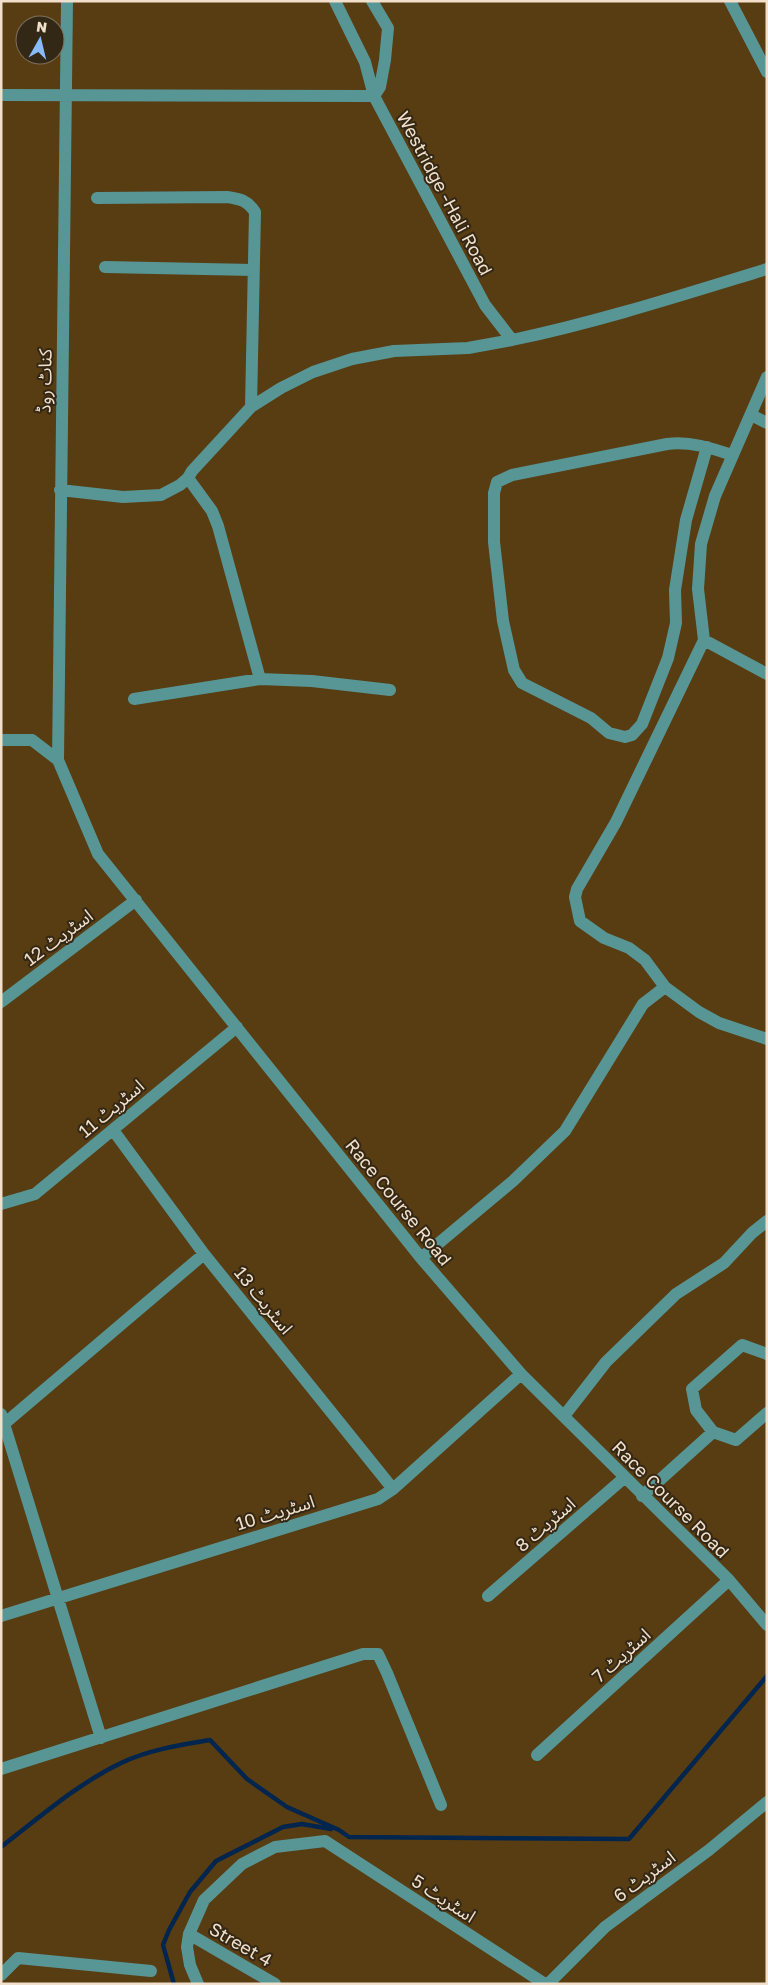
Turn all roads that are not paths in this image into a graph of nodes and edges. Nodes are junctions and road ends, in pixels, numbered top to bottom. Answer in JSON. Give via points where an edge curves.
{"nodes":[{"id":1,"x":67,"y":1,"type":"edge"},
{"id":2,"x":335,"y":1,"type":"edge"},
{"id":3,"x":372,"y":1,"type":"edge"},
{"id":4,"x":730,"y":1,"type":"edge"},
{"id":5,"x":767,"y":72,"type":"edge"},
{"id":6,"x":1,"y":95,"type":"edge"},
{"id":7,"x":66,"y":96,"type":"junction"},
{"id":8,"x":374,"y":96,"type":"junction"},
{"id":9,"x":97,"y":198,"type":"dead end"},
{"id":10,"x":105,"y":267,"type":"dead end"},
{"id":11,"x":767,"y":268,"type":"edge"},
{"id":12,"x":254,"y":270,"type":"junction"},
{"id":13,"x":512,"y":340,"type":"junction"},
{"id":14,"x":767,"y":377,"type":"edge"},
{"id":15,"x":250,"y":407,"type":"junction"},
{"id":16,"x":751,"y":415,"type":"junction"},
{"id":17,"x":767,"y":423,"type":"edge"},
{"id":18,"x":707,"y":447,"type":"junction"},
{"id":19,"x":732,"y":455,"type":"junction"},
{"id":20,"x":188,"y":478,"type":"junction"},
{"id":21,"x":60,"y":490,"type":"junction"},
{"id":22,"x":704,"y":640,"type":"junction"},
{"id":23,"x":767,"y":674,"type":"edge"},
{"id":24,"x":260,"y":679,"type":"junction"},
{"id":25,"x":390,"y":690,"type":"dead end"},
{"id":26,"x":134,"y":700,"type":"dead end"},
{"id":27,"x":1,"y":740,"type":"edge"},
{"id":28,"x":58,"y":760,"type":"junction"},
{"id":29,"x":136,"y":900,"type":"junction"},
{"id":30,"x":665,"y":987,"type":"junction"},
{"id":31,"x":1,"y":1002,"type":"edge"},
{"id":32,"x":237,"y":1027,"type":"junction"},
{"id":33,"x":767,"y":1039,"type":"edge"},
{"id":34,"x":113,"y":1130,"type":"junction"},
{"id":35,"x":1,"y":1204,"type":"edge"},
{"id":36,"x":767,"y":1221,"type":"edge"},
{"id":37,"x":204,"y":1254,"type":"junction"},
{"id":38,"x":420,"y":1258,"type":"junction"},
{"id":39,"x":767,"y":1354,"type":"edge"},
{"id":40,"x":521,"y":1374,"type":"junction"},
{"id":41,"x":767,"y":1413,"type":"edge"},
{"id":42,"x":564,"y":1416,"type":"junction"},
{"id":43,"x":3,"y":1419,"type":"edge"},
{"id":44,"x":713,"y":1432,"type":"junction"},
{"id":45,"x":5,"y":1438,"type":"edge"},
{"id":46,"x":624,"y":1478,"type":"junction"},
{"id":47,"x":393,"y":1489,"type":"junction"},
{"id":48,"x":642,"y":1496,"type":"junction"},
{"id":49,"x":728,"y":1580,"type":"junction"},
{"id":50,"x":488,"y":1596,"type":"dead end"},
{"id":51,"x":57,"y":1598,"type":"junction"},
{"id":52,"x":1,"y":1616,"type":"edge"},
{"id":53,"x":767,"y":1625,"type":"edge"},
{"id":54,"x":100,"y":1738,"type":"junction"},
{"id":55,"x":537,"y":1755,"type":"dead end"},
{"id":56,"x":1,"y":1769,"type":"edge"},
{"id":57,"x":767,"y":1802,"type":"edge"},
{"id":58,"x":441,"y":1805,"type":"dead end"},
{"id":59,"x":189,"y":1934,"type":"junction"},
{"id":60,"x":151,"y":1971,"type":"dead end"},
{"id":61,"x":1,"y":1975,"type":"edge"},
{"id":62,"x":198,"y":1984,"type":"edge"},
{"id":63,"x":275,"y":1984,"type":"edge"},
{"id":64,"x":546,"y":1984,"type":"edge"}],
"edges":[{"from":1,"to":7,"type":"street","name":"کناٹ روڈ"},
{"from":2,"to":8,"type":"street","name":"Westridge -Hali Road","via":[[365,62]]},
{"from":3,"to":8,"type":"street","via":[[388,28],[380,87]]},
{"from":4,"to":5,"type":"street"},
{"from":6,"to":7,"type":"street"},
{"from":7,"to":8,"type":"street"},
{"from":7,"to":21,"type":"street","name":"کناٹ روڈ"},
{"from":8,"to":13,"type":"street","name":"Westridge -Hali Road","via":[[485,305]]},
{"from":9,"to":12,"type":"street","via":[[200,196],[242,199],[250,203],[255,212]]},
{"from":10,"to":12,"type":"street"},
{"from":11,"to":13,"type":"street","via":[[634,310]]},
{"from":12,"to":15,"type":"street"},
{"from":13,"to":15,"type":"street","via":[[468,348],[394,351],[352,359],[313,372]]},
{"from":14,"to":16,"type":"street"},
{"from":15,"to":20,"type":"street"},
{"from":16,"to":17,"type":"street"},
{"from":16,"to":19,"type":"street"},
{"from":18,"to":18,"type":"street","via":[[667,444],[512,475],[497,482],[494,542],[503,621],[514,670],[522,683],[591,718],[617,736],[632,735],[642,724],[668,658],[676,623],[675,590],[686,520]]},
{"from":18,"to":19,"type":"street"},
{"from":19,"to":22,"type":"street","via":[[715,496],[701,544],[698,589]]},
{"from":20,"to":21,"type":"street","via":[[161,495],[123,497]]},
{"from":20,"to":24,"type":"street","via":[[212,511],[218,526]]},
{"from":21,"to":28,"type":"street","name":"کناٹ روڈ"},
{"from":22,"to":23,"type":"street"},
{"from":22,"to":30,"type":"street","via":[[616,822],[575,897],[580,921],[645,960]]},
{"from":24,"to":25,"type":"street"},
{"from":24,"to":26,"type":"street"},
{"from":27,"to":28,"type":"street","via":[[32,740]]},
{"from":28,"to":29,"type":"street","name":"Race Course Road","via":[[98,854]]},
{"from":29,"to":31,"type":"street","name":"اسٹریٹ 12"},
{"from":29,"to":32,"type":"street","name":"Race Course Road"},
{"from":30,"to":33,"type":"street","via":[[719,1023]]},
{"from":30,"to":38,"type":"street","via":[[644,1004],[565,1130],[513,1181]]},
{"from":32,"to":34,"type":"street","name":"اسٹریٹ 11"},
{"from":32,"to":38,"type":"street","name":"Race Course Road"},
{"from":34,"to":35,"type":"street","name":"اسٹریٹ 11","via":[[36,1194]]},
{"from":34,"to":37,"type":"street","name":"اسٹریٹ 13"},
{"from":36,"to":42,"type":"street","via":[[724,1263],[676,1294],[606,1362]]},
{"from":37,"to":43,"type":"street"},
{"from":37,"to":47,"type":"street","name":"اسٹریٹ 13"},
{"from":38,"to":40,"type":"street","name":"Race Course Road"},
{"from":39,"to":44,"type":"street","via":[[742,1345],[692,1389],[696,1410]]},
{"from":40,"to":42,"type":"street","name":"Race Course Road"},
{"from":40,"to":47,"type":"street","name":"اسٹریٹ 10"},
{"from":41,"to":44,"type":"street","via":[[736,1440]]},
{"from":42,"to":46,"type":"street","name":"Race Course Road"},
{"from":43,"to":45,"type":"street"},
{"from":44,"to":48,"type":"street"},
{"from":45,"to":51,"type":"street"},
{"from":46,"to":48,"type":"street","name":"Race Course Road"},
{"from":46,"to":50,"type":"street","name":"اسٹریٹ 8"},
{"from":47,"to":51,"type":"street","name":"اسٹریٹ 10","via":[[378,1499]]},
{"from":48,"to":49,"type":"street","name":"Race Course Road"},
{"from":49,"to":53,"type":"street","name":"Race Course Road"},
{"from":49,"to":55,"type":"street","name":"اسٹریٹ 7"},
{"from":51,"to":52,"type":"street","name":"اسٹریٹ 10"},
{"from":51,"to":54,"type":"street"},
{"from":54,"to":56,"type":"street"},
{"from":54,"to":58,"type":"street","via":[[363,1654],[378,1654]]},
{"from":57,"to":64,"type":"street","name":"اسٹریٹ 6","via":[[606,1927]]},
{"from":59,"to":62,"type":"street","via":[[188,1956]]},
{"from":59,"to":63,"type":"street","name":"Street 4"},
{"from":59,"to":64,"type":"street","name":"اسٹریٹ 5","via":[[204,1900],[242,1864],[275,1847],[325,1841]]},
{"from":60,"to":61,"type":"street","via":[[18,1958]]}]}
